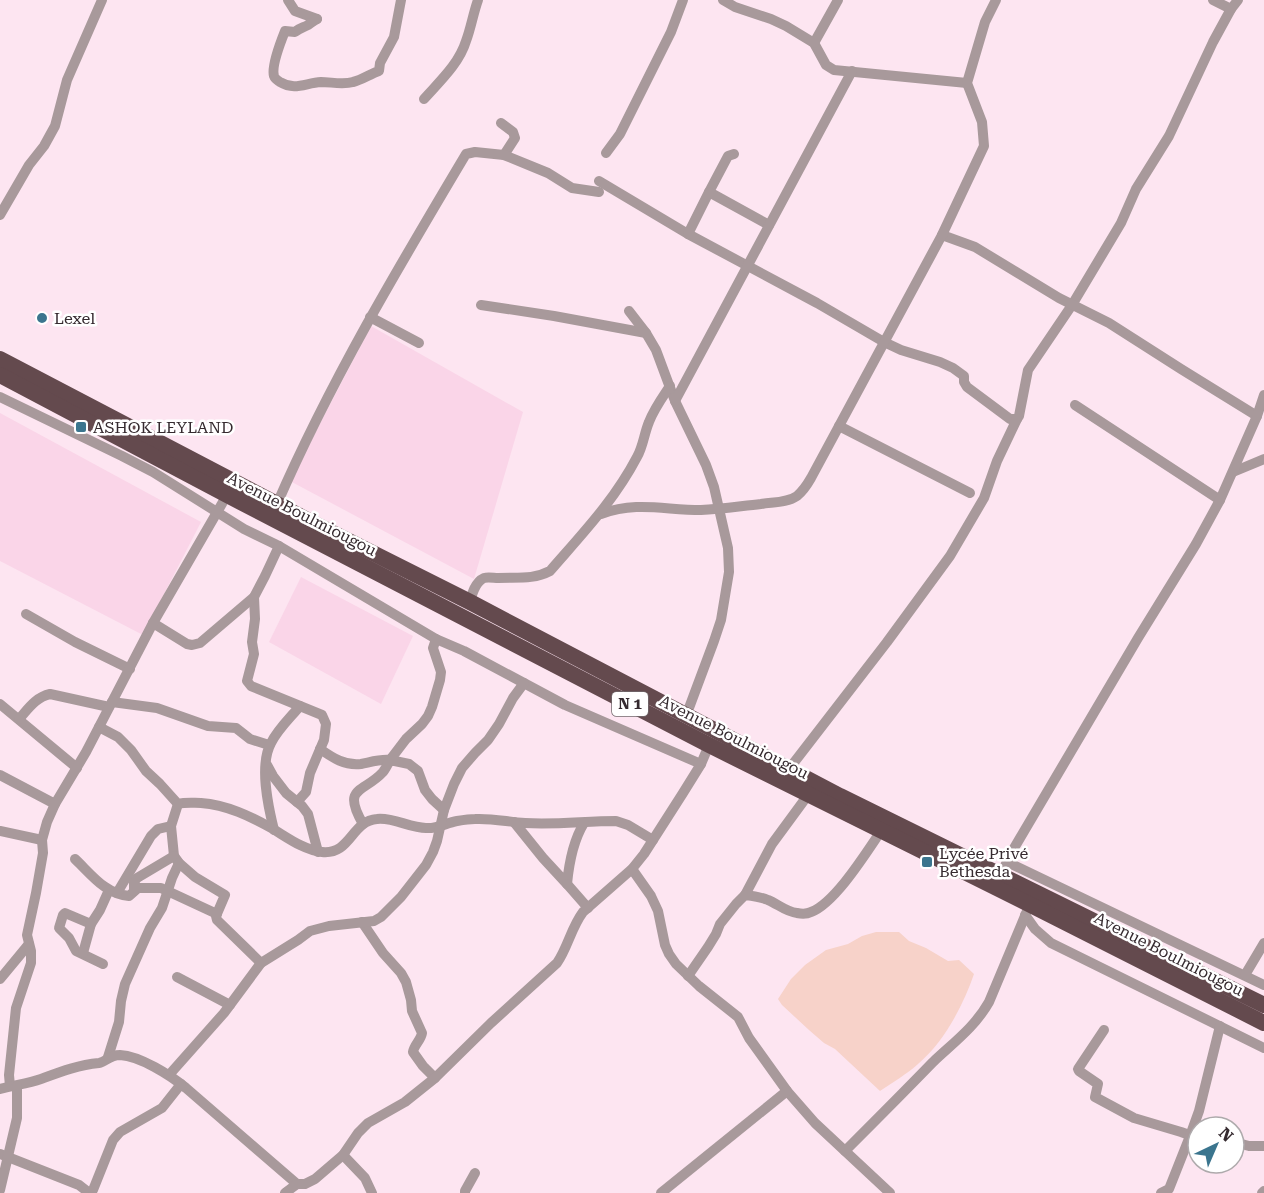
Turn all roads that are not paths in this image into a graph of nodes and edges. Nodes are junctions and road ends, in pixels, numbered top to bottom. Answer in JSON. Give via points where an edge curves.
{"nodes":[{"id":1,"x":102,"y":0,"type":"edge"},
{"id":2,"x":288,"y":0,"type":"edge"},
{"id":3,"x":401,"y":0,"type":"edge"},
{"id":4,"x":478,"y":0,"type":"edge"},
{"id":5,"x":683,"y":0,"type":"edge"},
{"id":6,"x":723,"y":0,"type":"edge"},
{"id":7,"x":838,"y":0,"type":"edge"},
{"id":8,"x":996,"y":0,"type":"edge"},
{"id":9,"x":1213,"y":0,"type":"edge"},
{"id":10,"x":736,"y":3,"type":"edge"},
{"id":11,"x":1235,"y":5,"type":"edge"},
{"id":12,"x":814,"y":43,"type":"junction"},
{"id":13,"x":852,"y":71,"type":"junction"},
{"id":14,"x":968,"y":83,"type":"junction"},
{"id":15,"x":423,"y":99,"type":"dead end"},
{"id":16,"x":501,"y":123,"type":"dead end"},
{"id":17,"x":606,"y":153,"type":"dead end"},
{"id":18,"x":734,"y":154,"type":"dead end"},
{"id":19,"x":504,"y":155,"type":"junction"},
{"id":20,"x":709,"y":192,"type":"junction"},
{"id":21,"x":0,"y":215,"type":"edge"},
{"id":22,"x":769,"y":225,"type":"junction"},
{"id":23,"x":688,"y":234,"type":"junction"},
{"id":24,"x":942,"y":235,"type":"junction"},
{"id":25,"x":747,"y":266,"type":"junction"},
{"id":26,"x":482,"y":305,"type":"dead end"},
{"id":27,"x":1072,"y":305,"type":"junction"},
{"id":28,"x":629,"y":311,"type":"dead end"},
{"id":29,"x":370,"y":317,"type":"junction"},
{"id":30,"x":646,"y":333,"type":"junction"},
{"id":31,"x":884,"y":342,"type":"junction"},
{"id":32,"x":420,"y":343,"type":"dead end"},
{"id":33,"x":0,"y":359,"type":"edge"},
{"id":34,"x":0,"y":375,"type":"edge"},
{"id":35,"x":670,"y":386,"type":"junction"},
{"id":36,"x":1264,"y":395,"type":"edge"},
{"id":37,"x":0,"y":397,"type":"edge"},
{"id":38,"x":675,"y":401,"type":"junction"},
{"id":39,"x":1075,"y":405,"type":"dead end"},
{"id":40,"x":1257,"y":416,"type":"junction"},
{"id":41,"x":1017,"y":419,"type":"junction"},
{"id":42,"x":838,"y":426,"type":"junction"},
{"id":43,"x":1264,"y":459,"type":"edge"},
{"id":44,"x":1233,"y":472,"type":"junction"},
{"id":45,"x":970,"y":493,"type":"dead end"},
{"id":46,"x":228,"y":495,"type":"junction"},
{"id":47,"x":1220,"y":500,"type":"junction"},
{"id":48,"x":278,"y":504,"type":"junction"},
{"id":49,"x":720,"y":509,"type":"junction"},
{"id":50,"x":216,"y":512,"type":"junction"},
{"id":51,"x":601,"y":514,"type":"junction"},
{"id":52,"x":279,"y":546,"type":"junction"},
{"id":53,"x":254,"y":597,"type":"junction"},
{"id":54,"x":470,"y":603,"type":"junction"},
{"id":55,"x":26,"y":614,"type":"dead end"},
{"id":56,"x":153,"y":624,"type":"junction"},
{"id":57,"x":436,"y":639,"type":"junction"},
{"id":58,"x":130,"y":669,"type":"junction"},
{"id":59,"x":524,"y":683,"type":"junction"},
{"id":60,"x":0,"y":705,"type":"edge"},
{"id":61,"x":111,"y":705,"type":"junction"},
{"id":62,"x":300,"y":706,"type":"junction"},
{"id":63,"x":686,"y":716,"type":"junction"},
{"id":64,"x":19,"y":719,"type":"junction"},
{"id":65,"x":99,"y":727,"type":"junction"},
{"id":66,"x":269,"y":745,"type":"junction"},
{"id":67,"x":709,"y":745,"type":"junction"},
{"id":68,"x":320,"y":749,"type":"junction"},
{"id":69,"x":390,"y":759,"type":"junction"},
{"id":70,"x":265,"y":762,"type":"junction"},
{"id":71,"x":701,"y":764,"type":"junction"},
{"id":72,"x":77,"y":768,"type":"junction"},
{"id":73,"x":789,"y":769,"type":"junction"},
{"id":74,"x":0,"y":775,"type":"edge"},
{"id":75,"x":808,"y":795,"type":"junction"},
{"id":76,"x":297,"y":802,"type":"junction"},
{"id":77,"x":55,"y":804,"type":"junction"},
{"id":78,"x":178,"y":804,"type":"junction"},
{"id":79,"x":444,"y":810,"type":"junction"},
{"id":80,"x":514,"y":822,"type":"junction"},
{"id":81,"x":584,"y":822,"type":"junction"},
{"id":82,"x":363,"y":824,"type":"junction"},
{"id":83,"x":171,"y":826,"type":"junction"},
{"id":84,"x":441,"y":826,"type":"junction"},
{"id":85,"x":274,"y":830,"type":"junction"},
{"id":86,"x":0,"y":831,"type":"edge"},
{"id":87,"x":881,"y":831,"type":"junction"},
{"id":88,"x":42,"y":840,"type":"junction"},
{"id":89,"x":653,"y":840,"type":"junction"},
{"id":90,"x":318,"y":852,"type":"junction"},
{"id":91,"x":75,"y":859,"type":"dead end"},
{"id":92,"x":176,"y":859,"type":"junction"},
{"id":93,"x":632,"y":869,"type":"junction"},
{"id":94,"x":1001,"y":874,"type":"junction"},
{"id":95,"x":567,"y":884,"type":"junction"},
{"id":96,"x":113,"y":891,"type":"junction"},
{"id":97,"x":134,"y":891,"type":"junction"},
{"id":98,"x":168,"y":891,"type":"junction"},
{"id":99,"x":745,"y":895,"type":"junction"},
{"id":100,"x":588,"y":908,"type":"junction"},
{"id":101,"x":1028,"y":910,"type":"junction"},
{"id":102,"x":217,"y":914,"type":"junction"},
{"id":103,"x":362,"y":922,"type":"junction"},
{"id":104,"x":91,"y":924,"type":"junction"},
{"id":105,"x":1264,"y":943,"type":"edge"},
{"id":106,"x":29,"y":944,"type":"junction"},
{"id":107,"x":83,"y":953,"type":"junction"},
{"id":108,"x":261,"y":963,"type":"junction"},
{"id":109,"x":103,"y":964,"type":"dead end"},
{"id":110,"x":1245,"y":975,"type":"junction"},
{"id":111,"x":688,"y":976,"type":"junction"},
{"id":112,"x":177,"y":977,"type":"dead end"},
{"id":113,"x":0,"y":978,"type":"edge"},
{"id":114,"x":1264,"y":985,"type":"edge"},
{"id":115,"x":230,"y":1005,"type":"junction"},
{"id":116,"x":1264,"y":1005,"type":"edge"},
{"id":117,"x":1264,"y":1023,"type":"edge"},
{"id":118,"x":1220,"y":1026,"type":"junction"},
{"id":119,"x":1104,"y":1030,"type":"dead end"},
{"id":120,"x":1264,"y":1048,"type":"edge"},
{"id":121,"x":108,"y":1057,"type":"junction"},
{"id":122,"x":169,"y":1075,"type":"junction"},
{"id":123,"x":435,"y":1078,"type":"junction"},
{"id":124,"x":182,"y":1084,"type":"junction"},
{"id":125,"x":9,"y":1087,"type":"edge"},
{"id":126,"x":787,"y":1091,"type":"junction"},
{"id":127,"x":1198,"y":1115,"type":"edge"},
{"id":128,"x":1186,"y":1134,"type":"edge"},
{"id":129,"x":1246,"y":1145,"type":"edge"},
{"id":130,"x":1264,"y":1146,"type":"edge"},
{"id":131,"x":845,"y":1151,"type":"junction"},
{"id":132,"x":1186,"y":1153,"type":"edge"},
{"id":133,"x":343,"y":1155,"type":"junction"},
{"id":134,"x":4,"y":1156,"type":"edge"},
{"id":135,"x":475,"y":1173,"type":"dead end"},
{"id":136,"x":297,"y":1184,"type":"junction"},
{"id":137,"x":1,"y":1191,"type":"edge"},
{"id":138,"x":89,"y":1192,"type":"edge"},
{"id":139,"x":464,"y":1192,"type":"edge"},
{"id":140,"x":1167,"y":1192,"type":"edge"},
{"id":141,"x":11,"y":1193,"type":"edge"},
{"id":142,"x":106,"y":1193,"type":"edge"},
{"id":143,"x":285,"y":1193,"type":"edge"},
{"id":144,"x":372,"y":1193,"type":"edge"},
{"id":145,"x":661,"y":1193,"type":"edge"},
{"id":146,"x":890,"y":1193,"type":"edge"}],
"edges":[{"from":1,"to":21,"type":"street","via":[[67,81],[55,126]]},
{"from":2,"to":3,"type":"street","via":[[295,11],[317,19],[296,32],[285,31],[275,59],[275,78],[285,85],[300,87],[309,83],[355,82],[379,71],[394,37]]},
{"from":4,"to":15,"type":"street","via":[[466,43],[455,63]]},
{"from":5,"to":17,"type":"street","via":[[620,134]]},
{"from":6,"to":10,"type":"street"},
{"from":7,"to":12,"type":"street"},
{"from":8,"to":14,"type":"street","via":[[985,22]]},
{"from":9,"to":11,"type":"street"},
{"from":10,"to":12,"type":"street"},
{"from":11,"to":27,"type":"street","via":[[1169,136]]},
{"from":12,"to":13,"type":"street","via":[[826,65],[834,70]]},
{"from":13,"to":14,"type":"street"},
{"from":13,"to":22,"type":"street"},
{"from":14,"to":24,"type":"street","via":[[982,122],[984,146]]},
{"from":16,"to":19,"type":"street","via":[[515,138]]},
{"from":18,"to":20,"type":"street","via":[[728,156]]},
{"from":19,"to":23,"type":"street","via":[[548,173],[572,188],[599,187]]},
{"from":19,"to":29,"type":"street","via":[[466,154]]},
{"from":20,"to":22,"type":"street"},
{"from":20,"to":23,"type":"street"},
{"from":22,"to":25,"type":"street"},
{"from":23,"to":25,"type":"street"},
{"from":24,"to":27,"type":"street","via":[[975,247]]},
{"from":24,"to":31,"type":"street"},
{"from":25,"to":31,"type":"street"},
{"from":25,"to":38,"type":"street"},
{"from":26,"to":30,"type":"street"},
{"from":27,"to":40,"type":"street","via":[[1127,333]]},
{"from":27,"to":41,"type":"street","via":[[1028,370]]},
{"from":28,"to":30,"type":"street"},
{"from":29,"to":32,"type":"street"},
{"from":29,"to":48,"type":"street"},
{"from":30,"to":35,"type":"street"},
{"from":31,"to":41,"type":"street","via":[[953,368],[964,376],[967,387],[1010,419]]},
{"from":31,"to":42,"type":"street"},
{"from":33,"to":48,"type":"highway","name":"Avenue Boulmiougou","number":"N 1"},
{"from":34,"to":46,"type":"highway","name":"Avenue Boulmiougou","number":"N 1"},
{"from":35,"to":38,"type":"street"},
{"from":35,"to":51,"type":"street","via":[[656,407],[638,456]]},
{"from":36,"to":40,"type":"street"},
{"from":37,"to":50,"type":"street","via":[[153,472]]},
{"from":38,"to":49,"type":"street","via":[[706,465]]},
{"from":39,"to":47,"type":"street"},
{"from":40,"to":44,"type":"street"},
{"from":41,"to":73,"type":"street","via":[[984,498],[950,556]]},
{"from":42,"to":45,"type":"street"},
{"from":42,"to":49,"type":"street","via":[[811,478],[795,497]]},
{"from":43,"to":44,"type":"street"},
{"from":44,"to":47,"type":"street"},
{"from":46,"to":50,"type":"street"},
{"from":46,"to":67,"type":"highway","name":"Avenue Boulmiougou","number":"N 1"},
{"from":47,"to":94,"type":"street"},
{"from":48,"to":54,"type":"highway","name":"Avenue Boulmiougou","number":"N 1"},
{"from":49,"to":51,"type":"street","via":[[636,507]]},
{"from":49,"to":63,"type":"street","via":[[728,548],[725,598],[714,641]]},
{"from":50,"to":52,"type":"street"},
{"from":50,"to":56,"type":"street"},
{"from":51,"to":54,"type":"street","via":[[550,571],[528,578],[484,578],[472,592]]},
{"from":52,"to":53,"type":"street"},
{"from":52,"to":57,"type":"street"},
{"from":53,"to":56,"type":"street","via":[[197,645],[187,644]]},
{"from":53,"to":62,"type":"street","via":[[254,654],[247,681]]},
{"from":54,"to":63,"type":"highway","name":"Avenue Boulmiougou","number":"N 1"},
{"from":55,"to":58,"type":"street"},
{"from":56,"to":58,"type":"street"},
{"from":57,"to":59,"type":"street"},
{"from":57,"to":69,"type":"street","via":[[433,648],[441,672],[432,707]]},
{"from":58,"to":61,"type":"street"},
{"from":59,"to":71,"type":"street"},
{"from":59,"to":79,"type":"street","via":[[500,724],[462,768]]},
{"from":60,"to":64,"type":"street"},
{"from":61,"to":64,"type":"street","via":[[50,694],[36,700]]},
{"from":61,"to":65,"type":"street"},
{"from":61,"to":66,"type":"street","via":[[157,708],[208,726],[236,728],[250,740]]},
{"from":62,"to":66,"type":"street"},
{"from":62,"to":68,"type":"street","via":[[325,719],[326,732]]},
{"from":63,"to":73,"type":"highway","name":"Avenue Boulmiougou","number":"N 1"},
{"from":64,"to":72,"type":"street"},
{"from":65,"to":72,"type":"street"},
{"from":65,"to":78,"type":"street","via":[[118,737]]},
{"from":66,"to":70,"type":"street"},
{"from":67,"to":71,"type":"street"},
{"from":67,"to":75,"type":"highway","name":"Avenue Boulmiougou","number":"N 1"},
{"from":68,"to":69,"type":"street","via":[[349,764]]},
{"from":68,"to":76,"type":"street","via":[[306,792]]},
{"from":69,"to":79,"type":"street","via":[[413,766],[425,790]]},
{"from":69,"to":82,"type":"street","via":[[382,772],[355,794],[353,800]]},
{"from":70,"to":76,"type":"street","via":[[285,794]]},
{"from":70,"to":85,"type":"street"},
{"from":71,"to":89,"type":"street"},
{"from":72,"to":77,"type":"street"},
{"from":73,"to":94,"type":"highway","name":"Avenue Boulmiougou","number":"N 1"},
{"from":74,"to":77,"type":"street"},
{"from":75,"to":87,"type":"highway","name":"Avenue Boulmiougou","number":"N 1"},
{"from":75,"to":99,"type":"street","via":[[772,844]]},
{"from":76,"to":90,"type":"street","via":[[308,814]]},
{"from":77,"to":88,"type":"street"},
{"from":78,"to":83,"type":"street"},
{"from":78,"to":85,"type":"street","via":[[229,808]]},
{"from":79,"to":84,"type":"street"},
{"from":80,"to":81,"type":"street"},
{"from":80,"to":84,"type":"street","via":[[465,820]]},
{"from":80,"to":95,"type":"street"},
{"from":81,"to":89,"type":"street","via":[[622,822]]},
{"from":81,"to":95,"type":"street","via":[[576,838]]},
{"from":82,"to":84,"type":"street","via":[[383,818],[428,829]]},
{"from":82,"to":90,"type":"street","via":[[340,849]]},
{"from":83,"to":92,"type":"street"},
{"from":83,"to":96,"type":"street","via":[[158,829],[151,836]]},
{"from":84,"to":103,"type":"street","via":[[426,865],[401,897],[381,918]]},
{"from":85,"to":90,"type":"street"},
{"from":86,"to":88,"type":"street"},
{"from":87,"to":94,"type":"highway","name":"Avenue Boulmiougou","number":"N 1"},
{"from":87,"to":99,"type":"street","via":[[842,885],[812,912],[787,911],[766,899]]},
{"from":88,"to":106,"type":"street","via":[[43,853],[27,935]]},
{"from":89,"to":93,"type":"street"},
{"from":91,"to":96,"type":"street","via":[[104,888]]},
{"from":92,"to":97,"type":"street","via":[[137,878]]},
{"from":92,"to":98,"type":"street"},
{"from":92,"to":102,"type":"street","via":[[195,877],[225,895]]},
{"from":93,"to":100,"type":"street"},
{"from":93,"to":111,"type":"street","via":[[658,910],[669,954]]},
{"from":94,"to":101,"type":"highway","name":"Avenue Boulmiougou","number":"N 1"},
{"from":94,"to":110,"type":"street"},
{"from":94,"to":116,"type":"highway","name":"Avenue Boulmiougou","number":"N 1"},
{"from":95,"to":100,"type":"street"},
{"from":96,"to":97,"type":"street","via":[[129,896]]},
{"from":96,"to":104,"type":"street"},
{"from":97,"to":98,"type":"street","via":[[145,887]]},
{"from":98,"to":102,"type":"street"},
{"from":98,"to":121,"type":"street","via":[[125,984]]},
{"from":99,"to":111,"type":"street","via":[[724,919]]},
{"from":100,"to":123,"type":"street","via":[[577,920],[557,963]]},
{"from":101,"to":117,"type":"highway","name":"Avenue Boulmiougou","number":"N 1"},
{"from":101,"to":118,"type":"street","via":[[1035,929],[1051,944]]},
{"from":101,"to":131,"type":"street","via":[[983,1012]]},
{"from":102,"to":108,"type":"street","via":[[217,920]]},
{"from":103,"to":108,"type":"street","via":[[310,931]]},
{"from":103,"to":123,"type":"street","via":[[406,982],[422,1033],[413,1053]]},
{"from":104,"to":107,"type":"street"},
{"from":104,"to":107,"type":"street","via":[[67,913],[61,920],[60,929],[76,951]]},
{"from":105,"to":110,"type":"street"},
{"from":106,"to":113,"type":"street"},
{"from":106,"to":125,"type":"street","via":[[32,958],[16,1008]]},
{"from":107,"to":109,"type":"street"},
{"from":108,"to":115,"type":"street"},
{"from":110,"to":114,"type":"street"},
{"from":111,"to":126,"type":"street","via":[[738,1017]]},
{"from":112,"to":115,"type":"street"},
{"from":115,"to":122,"type":"street"},
{"from":118,"to":120,"type":"street"},
{"from":118,"to":127,"type":"street"},
{"from":119,"to":128,"type":"street","via":[[1078,1069],[1098,1084],[1095,1097],[1134,1118]]},
{"from":121,"to":122,"type":"street","via":[[138,1059]]},
{"from":121,"to":125,"type":"street","via":[[102,1063],[86,1064]]},
{"from":122,"to":124,"type":"street"},
{"from":123,"to":133,"type":"street","via":[[405,1102],[368,1123]]},
{"from":124,"to":136,"type":"street"},
{"from":124,"to":138,"type":"street","via":[[162,1108],[113,1140]]},
{"from":125,"to":134,"type":"street","via":[[16,1118],[13,1139]]},
{"from":126,"to":131,"type":"street"},
{"from":126,"to":145,"type":"street"},
{"from":129,"to":130,"type":"street"},
{"from":131,"to":146,"type":"street"},
{"from":132,"to":140,"type":"street"},
{"from":133,"to":136,"type":"street","via":[[310,1183]]},
{"from":133,"to":144,"type":"street","via":[[365,1178]]},
{"from":134,"to":137,"type":"street"},
{"from":134,"to":138,"type":"street"},
{"from":135,"to":139,"type":"street"},
{"from":136,"to":143,"type":"street"},
{"from":137,"to":141,"type":"street"},
{"from":138,"to":142,"type":"street"}]}
